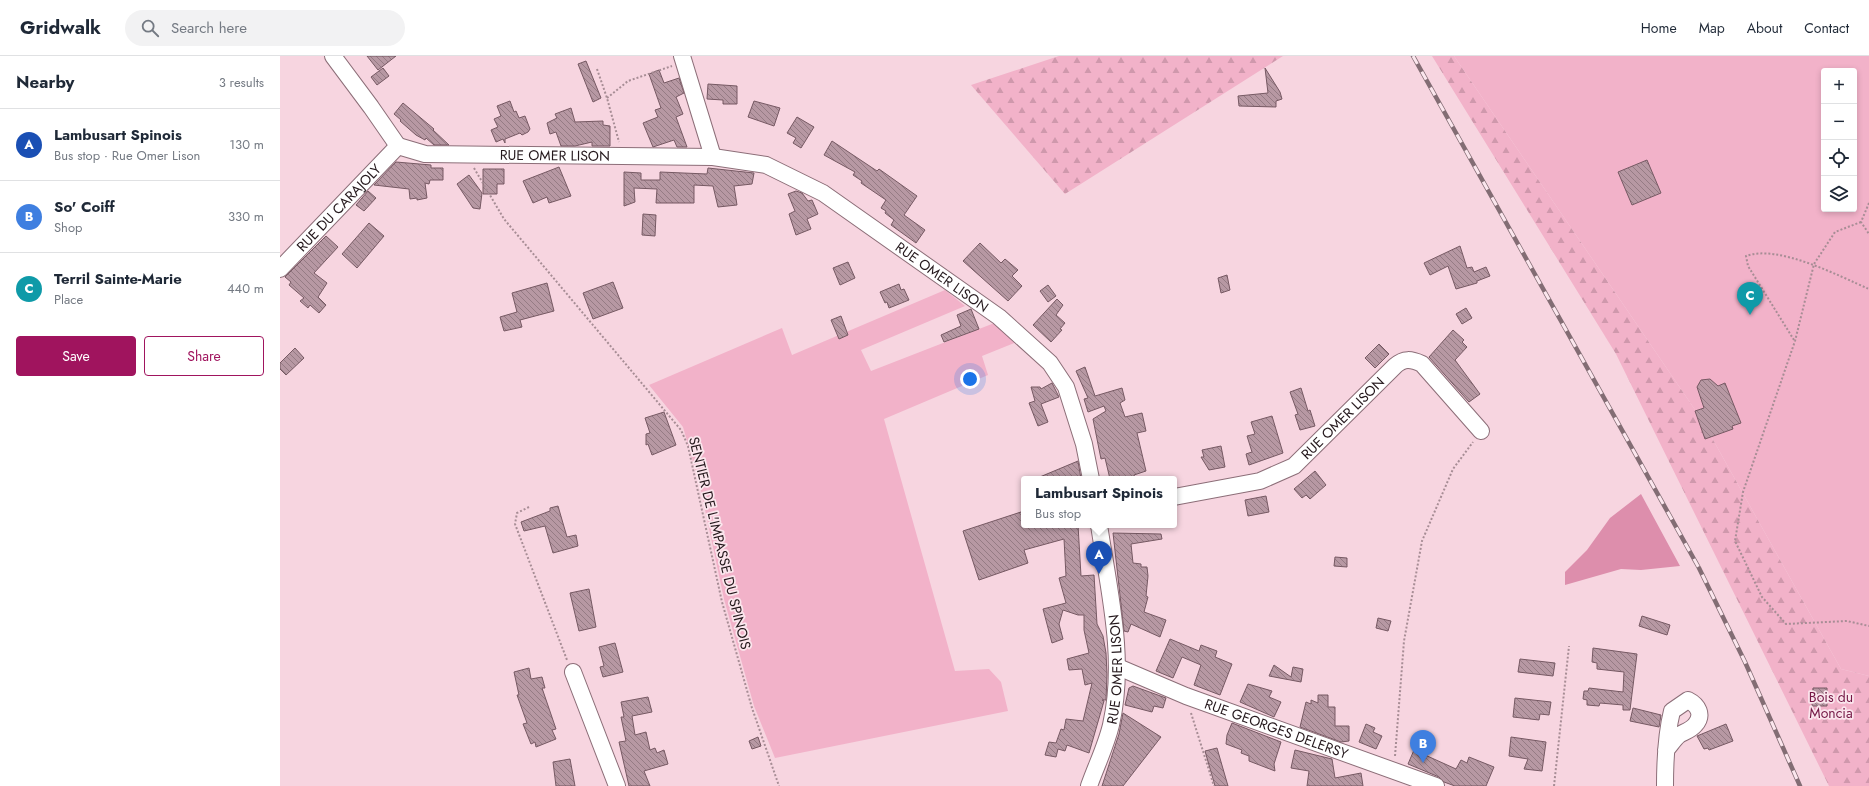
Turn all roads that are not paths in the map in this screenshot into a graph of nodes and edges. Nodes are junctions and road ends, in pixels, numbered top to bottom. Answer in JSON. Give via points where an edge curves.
{"nodes":[{"id":1,"x":333,"y":56,"type":"edge"},
{"id":2,"x":682,"y":59,"type":"edge"},
{"id":3,"x":398,"y":146,"type":"junction"},
{"id":4,"x":713,"y":156,"type":"junction"},
{"id":5,"x":280,"y":269,"type":"edge"},
{"id":6,"x":1481,"y":431,"type":"road end"},
{"id":7,"x":1090,"y":476,"type":"edge"},
{"id":8,"x":1177,"y":496,"type":"edge"},
{"id":9,"x":1100,"y":528,"type":"edge"},
{"id":10,"x":1118,"y":667,"type":"junction"},
{"id":11,"x":573,"y":672,"type":"road end"},
{"id":12,"x":1666,"y":750,"type":"dead end"},
{"id":13,"x":617,"y":786,"type":"edge"},
{"id":14,"x":1089,"y":786,"type":"edge"},
{"id":15,"x":1436,"y":786,"type":"edge"},
{"id":16,"x":1665,"y":786,"type":"edge"}],
"edges":[{"from":1,"to":3,"type":"street"},
{"from":2,"to":4,"type":"street"},
{"from":3,"to":4,"type":"street","name":"RUE OMER LISON","via":[[425,154]]},
{"from":3,"to":5,"type":"street","name":"RUE DU CARAJOLY"},
{"from":4,"to":7,"type":"street","name":"RUE OMER LISON","via":[[766,165],[823,193],[999,317],[1050,363],[1066,387],[1084,444]]},
{"from":6,"to":8,"type":"street","name":"RUE OMER LISON","via":[[1422,364],[1413,360],[1401,361],[1294,466],[1260,481]]},
{"from":9,"to":10,"type":"street","name":"RUE OMER LISON","via":[[1112,602]]},
{"from":10,"to":14,"type":"street","name":"RUE OMER LISON","via":[[1111,726]]},
{"from":10,"to":15,"type":"street","name":"RUE GEORGES DELERSY","via":[[1186,696]]},
{"from":11,"to":13,"type":"street"},
{"from":12,"to":16,"type":"street"}]}
